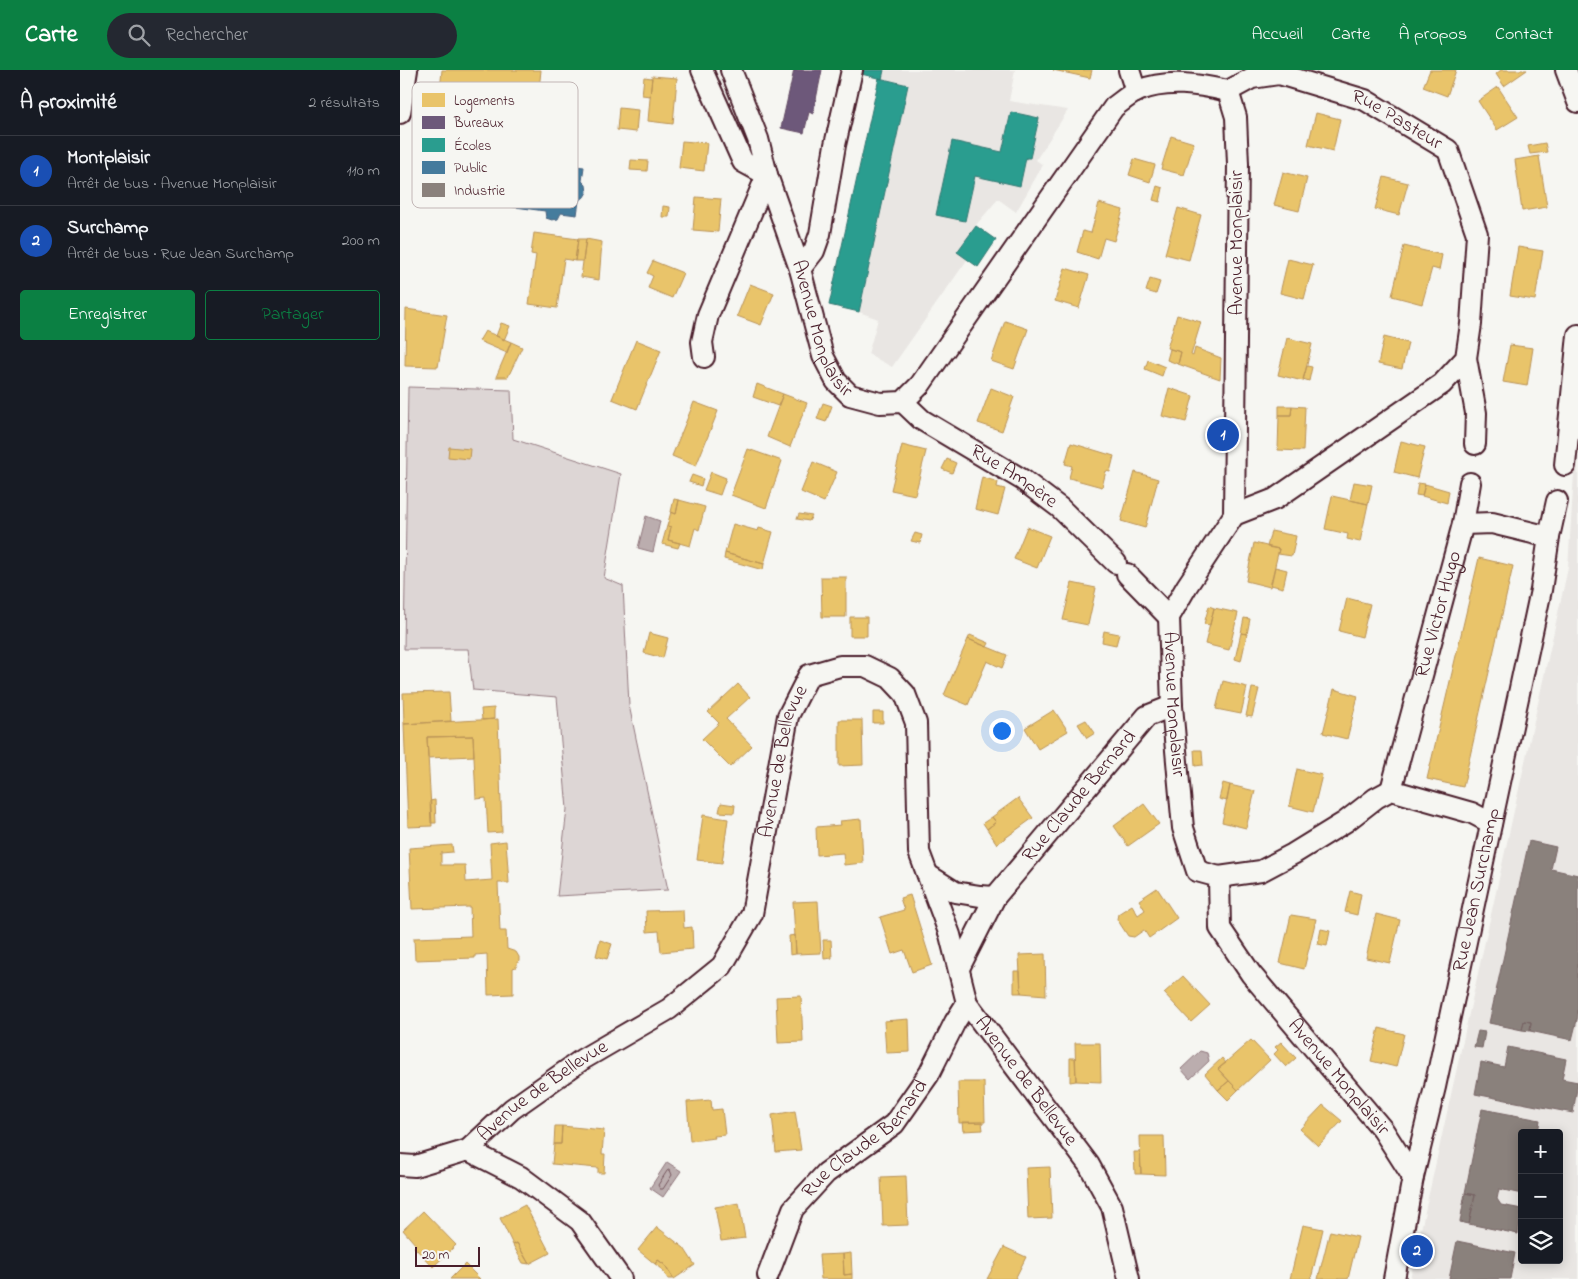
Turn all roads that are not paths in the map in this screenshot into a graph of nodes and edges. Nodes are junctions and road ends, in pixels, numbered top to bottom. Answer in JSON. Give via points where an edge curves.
{"nodes":[{"id":1,"x":407,"y":70,"type":"edge"},
{"id":2,"x":702,"y":70,"type":"edge"},
{"id":3,"x":731,"y":70,"type":"edge"},
{"id":4,"x":852,"y":70,"type":"edge"},
{"id":5,"x":1129,"y":70,"type":"edge"},
{"id":6,"x":1566,"y":70,"type":"edge"},
{"id":7,"x":1228,"y":91,"type":"junction"},
{"id":8,"x":1136,"y":92,"type":"junction"},
{"id":9,"x":1578,"y":102,"type":"edge"},
{"id":10,"x":401,"y":108,"type":"edge"},
{"id":11,"x":767,"y":175,"type":"junction"},
{"id":12,"x":800,"y":269,"type":"junction"},
{"id":13,"x":1578,"y":336,"type":"edge"},
{"id":14,"x":704,"y":357,"type":"dead end"},
{"id":15,"x":1466,"y":358,"type":"junction"},
{"id":16,"x":903,"y":402,"type":"junction"},
{"id":17,"x":1475,"y":444,"type":"dead end"},
{"id":18,"x":1565,"y":465,"type":"dead end"},
{"id":19,"x":1470,"y":483,"type":"dead end"},
{"id":20,"x":1557,"y":501,"type":"dead end"},
{"id":21,"x":1234,"y":515,"type":"junction"},
{"id":22,"x":1463,"y":524,"type":"junction"},
{"id":23,"x":1549,"y":537,"type":"junction"},
{"id":24,"x":1169,"y":617,"type":"junction"},
{"id":25,"x":1172,"y":706,"type":"junction"},
{"id":26,"x":1391,"y":790,"type":"junction"},
{"id":27,"x":1491,"y":823,"type":"junction"},
{"id":28,"x":928,"y":875,"type":"junction"},
{"id":29,"x":1220,"y":877,"type":"junction"},
{"id":30,"x":995,"y":897,"type":"junction"},
{"id":31,"x":959,"y":968,"type":"junction"},
{"id":32,"x":967,"y":1003,"type":"junction"},
{"id":33,"x":468,"y":1150,"type":"junction"},
{"id":34,"x":400,"y":1165,"type":"edge"},
{"id":35,"x":1413,"y":1177,"type":"junction"},
{"id":36,"x":768,"y":1275,"type":"dead end"},
{"id":37,"x":621,"y":1279,"type":"edge"},
{"id":38,"x":1129,"y":1279,"type":"edge"},
{"id":39,"x":1394,"y":1279,"type":"edge"}],
"edges":[{"from":1,"to":10,"type":"street"},
{"from":2,"to":11,"type":"street","via":[[743,162]]},
{"from":3,"to":11,"type":"street","name":"Avenue Monplaisir","via":[[758,139]]},
{"from":4,"to":12,"type":"street","via":[[820,234],[814,252]]},
{"from":5,"to":8,"type":"street"},
{"from":6,"to":9,"type":"street"},
{"from":7,"to":8,"type":"street","via":[[1196,84],[1168,83]]},
{"from":7,"to":15,"type":"street","name":"Rue Pasteur","via":[[1252,78],[1279,74],[1365,100],[1448,150],[1477,234],[1472,324]]},
{"from":7,"to":21,"type":"street","name":"Avenue Monplaisir","via":[[1236,117],[1238,164]]},
{"from":8,"to":16,"type":"street","via":[[1114,107],[924,380]]},
{"from":11,"to":12,"type":"street","name":"Avenue Monplaisir"},
{"from":11,"to":14,"type":"street","via":[[708,315],[702,342]]},
{"from":12,"to":16,"type":"street","name":"Avenue Monplaisir","via":[[823,356],[836,381],[850,395],[880,402]]},
{"from":13,"to":18,"type":"street"},
{"from":15,"to":17,"type":"street","name":"Rue Pasteur","via":[[1476,414]]},
{"from":15,"to":21,"type":"street","via":[[1442,384],[1274,499]]},
{"from":16,"to":24,"type":"street","name":"Rue Ampère","via":[[922,420],[1023,480],[1053,503]]},
{"from":19,"to":22,"type":"street"},
{"from":20,"to":23,"type":"street","name":"Rue Jean Surchamp"},
{"from":21,"to":24,"type":"street","name":"Avenue Monplaisir"},
{"from":22,"to":23,"type":"street","name":"Rue Victor Hugo","via":[[1492,523]]},
{"from":22,"to":26,"type":"street","name":"Rue Victor Hugo"},
{"from":23,"to":27,"type":"street","name":"Rue Jean Surchamp","via":[[1541,590]]},
{"from":24,"to":25,"type":"street","name":"Avenue Monplaisir"},
{"from":25,"to":29,"type":"street","name":"Avenue Monplaisir","via":[[1183,828],[1197,871]]},
{"from":25,"to":30,"type":"street","name":"Rue Claude Bernard","via":[[1147,716]]},
{"from":26,"to":27,"type":"street","via":[[1472,814]]},
{"from":26,"to":29,"type":"street","via":[[1345,822],[1261,871]]},
{"from":27,"to":35,"type":"street","name":"Rue Jean Surchamp"},
{"from":28,"to":30,"type":"street","via":[[955,892]]},
{"from":28,"to":31,"type":"street","name":"Avenue de Bellevue"},
{"from":28,"to":33,"type":"street","name":"Avenue de Bellevue","via":[[919,852],[916,723],[905,694],[890,678],[865,666],[840,666],[809,675],[788,716],[752,914],[722,966],[669,1009],[583,1059],[512,1109]]},
{"from":29,"to":35,"type":"street","name":"Avenue Monplaisir","via":[[1220,928],[1251,974],[1383,1130]]},
{"from":30,"to":31,"type":"street","name":"Rue Claude Bernard"},
{"from":31,"to":32,"type":"street","name":"Avenue de Bellevue"},
{"from":32,"to":36,"type":"street","name":"Rue Claude Bernard","via":[[929,1074],[894,1124],[826,1173],[794,1210]]},
{"from":32,"to":38,"type":"street","name":"Avenue de Bellevue","via":[[1089,1165],[1112,1207]]},
{"from":33,"to":34,"type":"street","name":"Avenue de Bellevue","via":[[415,1166]]},
{"from":33,"to":37,"type":"street","via":[[521,1177],[580,1221]]},
{"from":35,"to":39,"type":"street","name":"Rue Jean Surchamp"}]}
